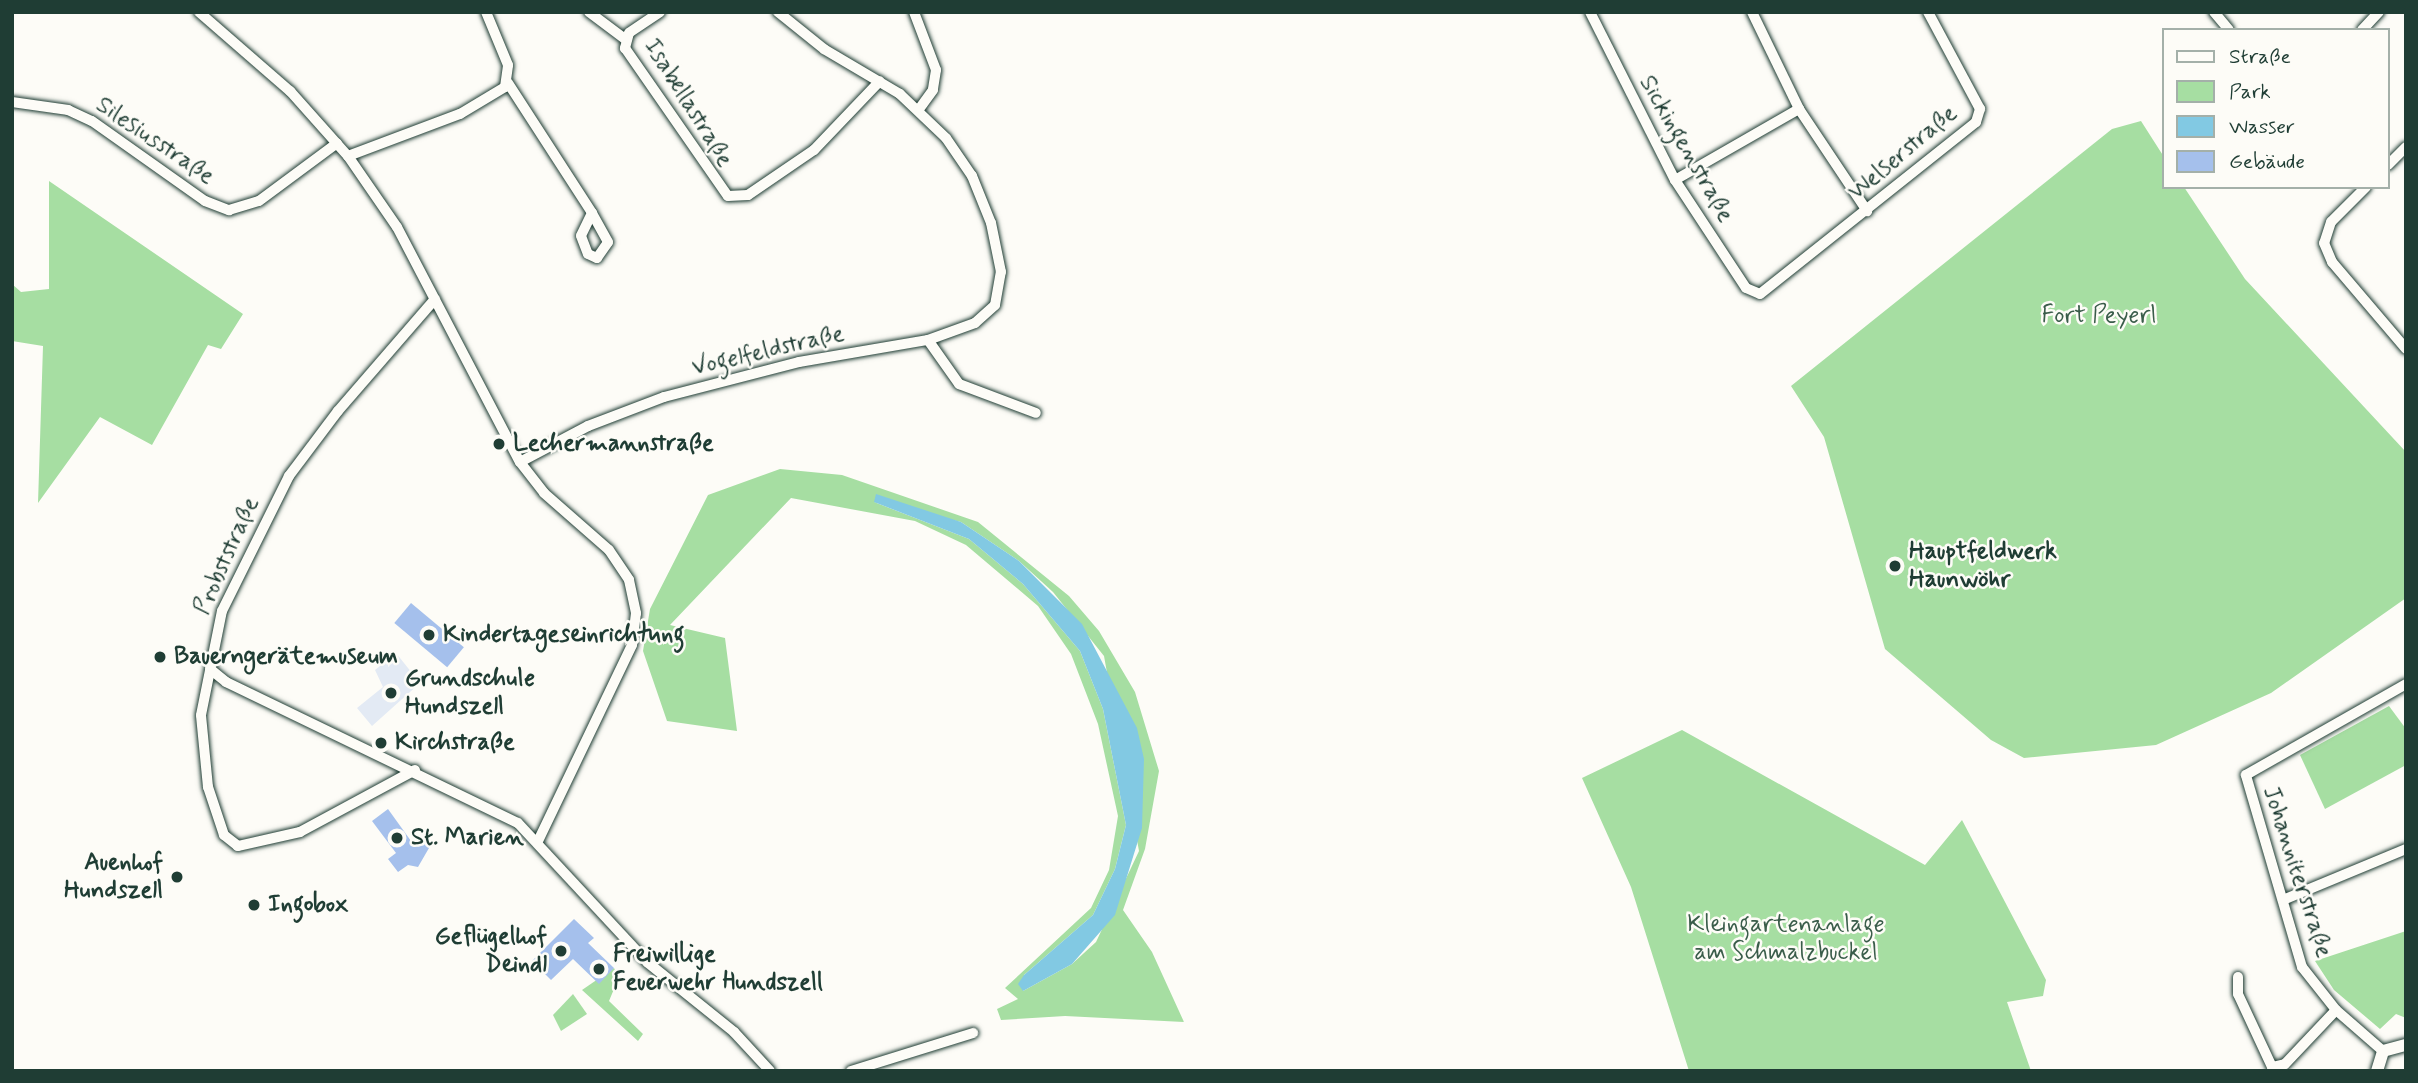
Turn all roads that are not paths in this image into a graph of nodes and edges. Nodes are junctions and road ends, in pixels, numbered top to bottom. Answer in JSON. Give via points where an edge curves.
{"nodes":[{"id":1,"x":199,"y":12,"type":"edge"},
{"id":2,"x":486,"y":12,"type":"edge"},
{"id":3,"x":589,"y":12,"type":"edge"},
{"id":4,"x":660,"y":12,"type":"edge"},
{"id":5,"x":778,"y":12,"type":"edge"},
{"id":6,"x":914,"y":12,"type":"edge"},
{"id":7,"x":1590,"y":12,"type":"edge"},
{"id":8,"x":1752,"y":12,"type":"edge"},
{"id":9,"x":1927,"y":12,"type":"edge"},
{"id":10,"x":2214,"y":12,"type":"edge"},
{"id":11,"x":2379,"y":12,"type":"edge"},
{"id":12,"x":2227,"y":28,"type":"edge"},
{"id":13,"x":2364,"y":28,"type":"edge"},
{"id":14,"x":625,"y":39,"type":"junction"},
{"id":15,"x":880,"y":81,"type":"junction"},
{"id":16,"x":508,"y":83,"type":"junction"},
{"id":17,"x":12,"y":102,"type":"edge"},
{"id":18,"x":919,"y":109,"type":"junction"},
{"id":19,"x":1799,"y":109,"type":"junction"},
{"id":20,"x":337,"y":143,"type":"junction"},
{"id":21,"x":2406,"y":148,"type":"edge"},
{"id":22,"x":348,"y":156,"type":"junction"},
{"id":23,"x":2390,"y":163,"type":"edge"},
{"id":24,"x":1675,"y":180,"type":"junction"},
{"id":25,"x":2364,"y":189,"type":"edge"},
{"id":26,"x":1867,"y":211,"type":"junction"},
{"id":27,"x":592,"y":213,"type":"dead end"},
{"id":28,"x":1760,"y":293,"type":"joint"},
{"id":29,"x":435,"y":299,"type":"junction"},
{"id":30,"x":928,"y":340,"type":"junction"},
{"id":31,"x":2406,"y":349,"type":"edge"},
{"id":32,"x":1036,"y":412,"type":"dead end"},
{"id":33,"x":520,"y":462,"type":"junction"},
{"id":34,"x":210,"y":669,"type":"junction"},
{"id":35,"x":2406,"y":684,"type":"edge"},
{"id":36,"x":415,"y":770,"type":"junction"},
{"id":37,"x":538,"y":841,"type":"junction"},
{"id":38,"x":2406,"y":849,"type":"edge"},
{"id":39,"x":2283,"y":900,"type":"junction"},
{"id":40,"x":2238,"y":977,"type":"dead end"},
{"id":41,"x":2336,"y":1010,"type":"junction"},
{"id":42,"x":974,"y":1033,"type":"dead end"},
{"id":43,"x":2405,"y":1043,"type":"edge"},
{"id":44,"x":2383,"y":1051,"type":"junction"},
{"id":45,"x":770,"y":1071,"type":"edge"},
{"id":46,"x":851,"y":1071,"type":"edge"},
{"id":47,"x":2377,"y":1071,"type":"edge"}],
"edges":[{"from":1,"to":20,"type":"street","via":[[290,91]]},
{"from":2,"to":16,"type":"street","via":[[509,65]]},
{"from":3,"to":14,"type":"street","name":"Isabellastraße"},
{"from":4,"to":14,"type":"street","name":"Isabellastraße"},
{"from":5,"to":15,"type":"street","via":[[824,49]]},
{"from":6,"to":18,"type":"street","via":[[937,80]]},
{"from":7,"to":24,"type":"street","name":"Sickingenstraße"},
{"from":8,"to":19,"type":"street"},
{"from":9,"to":26,"type":"street","name":"Welserstraße","via":[[1980,115]]},
{"from":10,"to":12,"type":"street"},
{"from":11,"to":13,"type":"street"},
{"from":14,"to":15,"type":"street","name":"Isabellastraße","via":[[630,59],[719,191],[738,198],[814,150]]},
{"from":15,"to":18,"type":"street"},
{"from":16,"to":22,"type":"street","via":[[475,107]]},
{"from":16,"to":27,"type":"street"},
{"from":17,"to":20,"type":"street","name":"Silesiusstraße","via":[[68,110],[92,121],[205,201],[229,210],[259,201]]},
{"from":18,"to":30,"type":"street","name":"Vogelfeldstraße","via":[[972,176],[991,223],[1001,272],[1000,296],[988,314]]},
{"from":19,"to":24,"type":"street"},
{"from":19,"to":26,"type":"street"},
{"from":20,"to":22,"type":"street"},
{"from":21,"to":23,"type":"street"},
{"from":22,"to":29,"type":"street","via":[[397,227]]},
{"from":24,"to":28,"type":"street","name":"Sickingenstraße","via":[[1746,288]]},
{"from":25,"to":31,"type":"street","via":[[2330,222],[2324,243],[2332,262]]},
{"from":26,"to":28,"type":"street","name":"Welserstraße"},
{"from":29,"to":33,"type":"street"},
{"from":29,"to":34,"type":"street","name":"Probststraße","via":[[338,411],[289,476],[222,611]]},
{"from":30,"to":32,"type":"street","via":[[959,384]]},
{"from":30,"to":33,"type":"street","name":"Vogelfeldstraße","via":[[799,362],[664,397],[588,426]]},
{"from":33,"to":37,"type":"street","via":[[544,493],[609,550],[629,580],[636,613],[626,664]]},
{"from":34,"to":36,"type":"street","via":[[226,682]]},
{"from":34,"to":36,"type":"street","name":"Probststraße","via":[[201,715],[201,755],[229,842],[246,846],[281,839]]},
{"from":35,"to":39,"type":"street","name":"Johanniterstraße","via":[[2246,775]]},
{"from":36,"to":37,"type":"street","via":[[506,814]]},
{"from":37,"to":45,"type":"street","via":[[639,954],[734,1032]]},
{"from":38,"to":39,"type":"street"},
{"from":39,"to":41,"type":"street","name":"Johanniterstraße","via":[[2302,967]]},
{"from":40,"to":41,"type":"street","via":[[2238,994],[2272,1067],[2286,1064]]},
{"from":41,"to":44,"type":"street","name":"Johanniterstraße"},
{"from":42,"to":46,"type":"street"},
{"from":43,"to":44,"type":"street"},
{"from":44,"to":47,"type":"street"}]}
